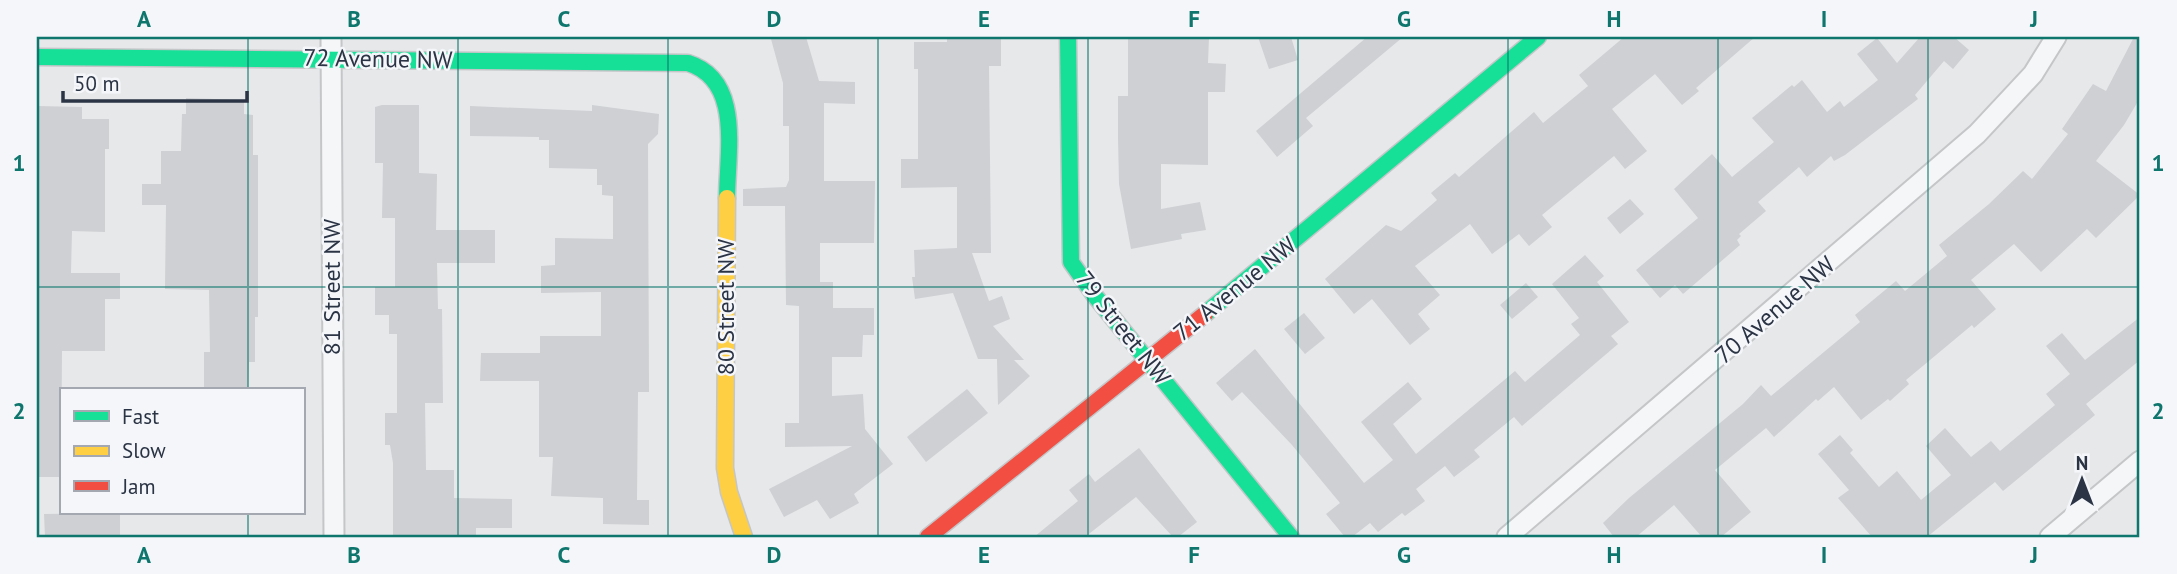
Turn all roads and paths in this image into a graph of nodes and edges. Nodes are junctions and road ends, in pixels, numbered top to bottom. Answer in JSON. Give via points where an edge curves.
{"nodes":[{"id":1,"x":331,"y":37,"type":"edge"},
{"id":2,"x":1068,"y":37,"type":"edge"},
{"id":3,"x":1538,"y":37,"type":"edge"},
{"id":4,"x":2056,"y":37,"type":"edge"},
{"id":5,"x":37,"y":57,"type":"edge"},
{"id":6,"x":331,"y":58,"type":"junction"},
{"id":7,"x":716,"y":77,"type":"joint"},
{"id":8,"x":1147,"y":360,"type":"junction"},
{"id":9,"x":2140,"y":461,"type":"edge"},
{"id":10,"x":334,"y":537,"type":"edge"},
{"id":11,"x":744,"y":537,"type":"edge"},
{"id":12,"x":928,"y":537,"type":"edge"},
{"id":13,"x":1291,"y":537,"type":"edge"},
{"id":14,"x":1507,"y":537,"type":"edge"},
{"id":15,"x":2050,"y":537,"type":"edge"}],
"edges":[{"from":1,"to":6,"type":"street","name":"81 Street NW"},
{"from":2,"to":8,"type":"street","name":"79 Street NW","via":[[1071,262]]},
{"from":3,"to":8,"type":"street","name":"71 Avenue NW"},
{"from":4,"to":14,"type":"street","name":"70 Avenue NW","via":[[2033,74],[1977,134]]},
{"from":5,"to":6,"type":"street","name":"72 Avenue NW"},
{"from":6,"to":7,"type":"street","name":"72 Avenue NW","via":[[677,61],[689,62]]},
{"from":6,"to":10,"type":"street","name":"81 Street NW"},
{"from":7,"to":11,"type":"street","name":"80 Street NW","via":[[727,111],[725,468]]},
{"from":8,"to":12,"type":"street","name":"71 Avenue NW"},
{"from":8,"to":13,"type":"street","name":"79 Street NW"},
{"from":9,"to":15,"type":"street"}]}
